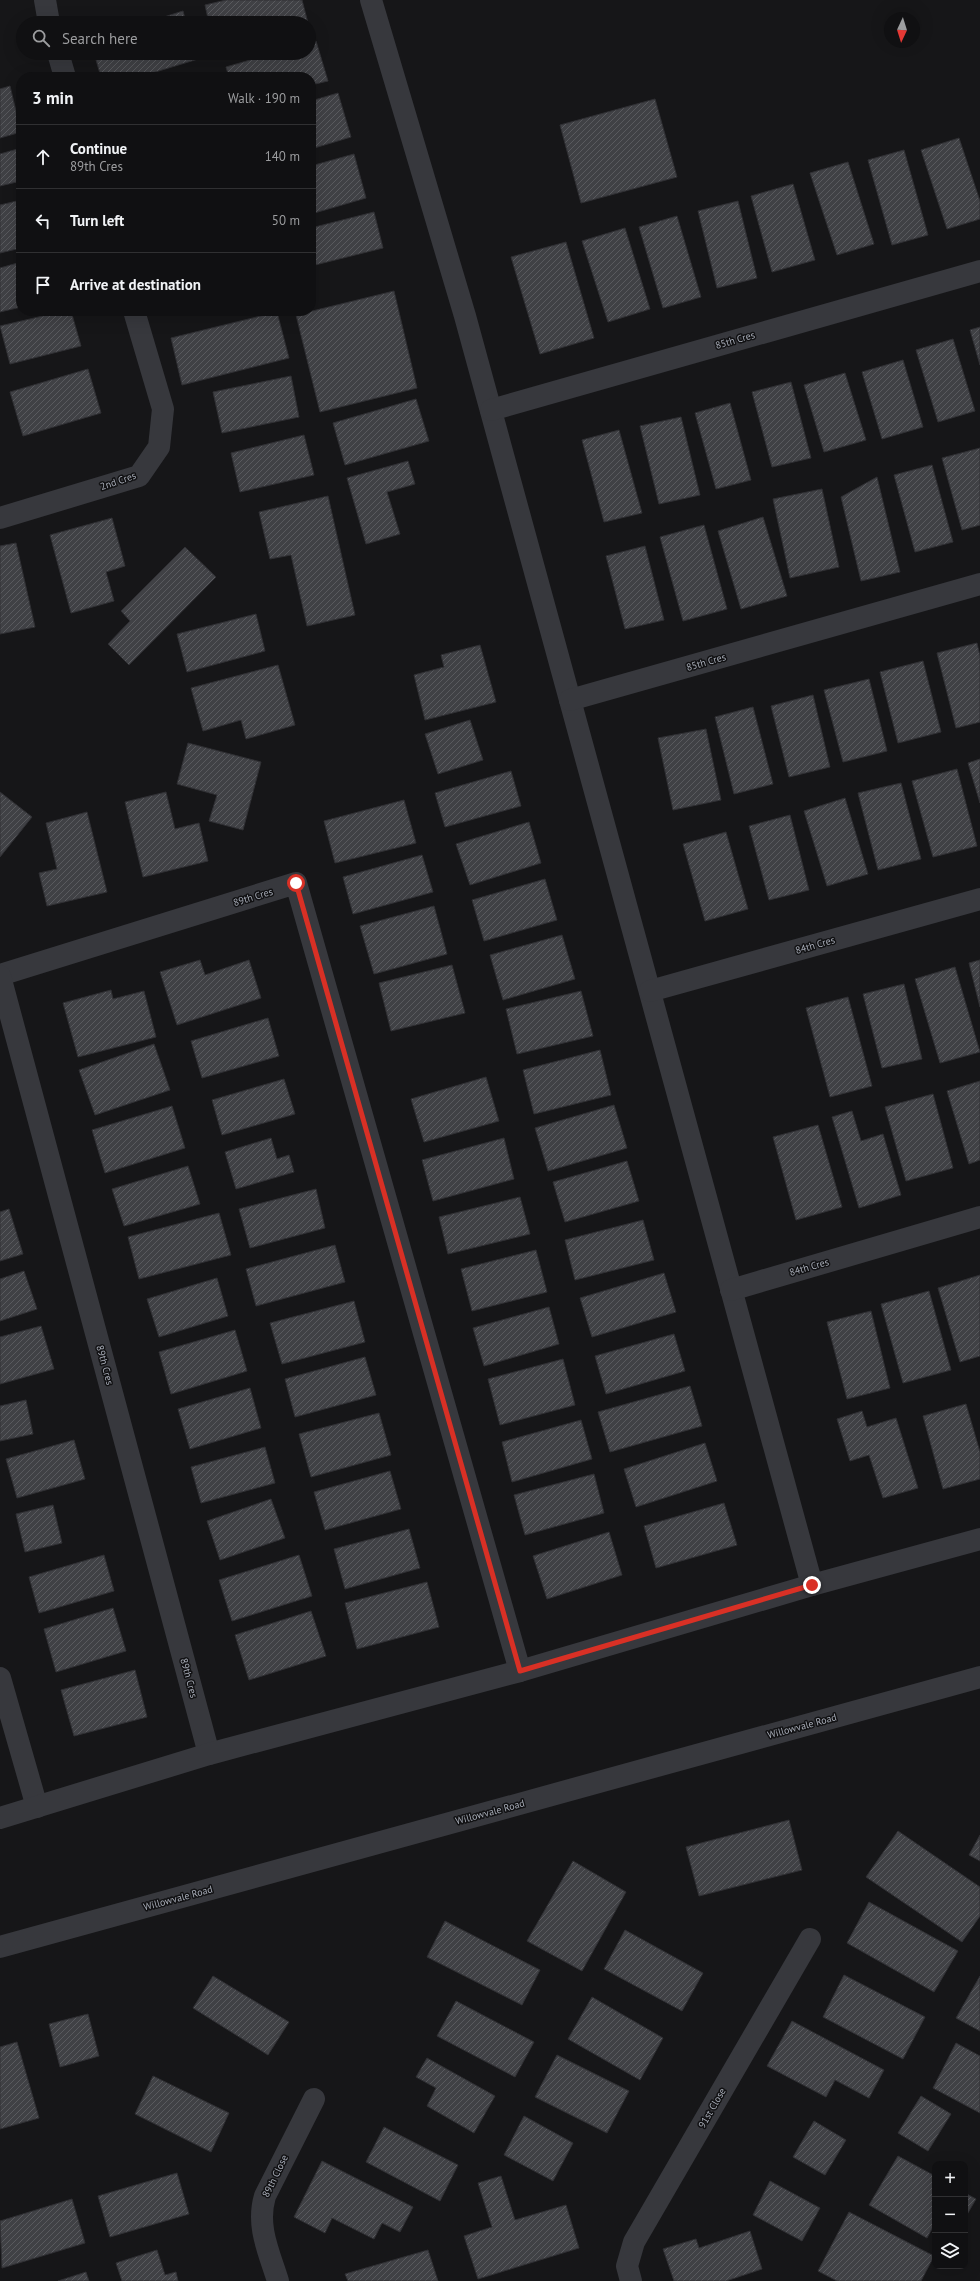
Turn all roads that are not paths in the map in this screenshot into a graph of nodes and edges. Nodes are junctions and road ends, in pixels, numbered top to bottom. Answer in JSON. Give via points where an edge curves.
{"nodes":[{"id":1,"x":45,"y":0,"type":"edge"},
{"id":2,"x":371,"y":0,"type":"edge"},
{"id":3,"x":48,"y":16,"type":"edge"},
{"id":4,"x":60,"y":60,"type":"edge"},
{"id":5,"x":64,"y":72,"type":"edge"},
{"id":6,"x":980,"y":271,"type":"edge"},
{"id":7,"x":135,"y":316,"type":"edge"},
{"id":8,"x":491,"y":410,"type":"junction"},
{"id":9,"x":0,"y":518,"type":"edge"},
{"id":10,"x":980,"y":584,"type":"edge"},
{"id":11,"x":570,"y":700,"type":"junction"},
{"id":12,"x":980,"y":899,"type":"edge"},
{"id":13,"x":0,"y":975,"type":"edge"},
{"id":14,"x":650,"y":991,"type":"junction"},
{"id":15,"x":980,"y":1217,"type":"edge"},
{"id":16,"x":731,"y":1290,"type":"junction"},
{"id":17,"x":980,"y":1539,"type":"edge"},
{"id":18,"x":812,"y":1585,"type":"junction"},
{"id":19,"x":520,"y":1671,"type":"junction"},
{"id":20,"x":980,"y":1677,"type":"edge"},
{"id":21,"x":0,"y":1678,"type":"edge"},
{"id":22,"x":209,"y":1754,"type":"junction"},
{"id":23,"x":37,"y":1807,"type":"junction"},
{"id":24,"x":0,"y":1818,"type":"edge"},
{"id":25,"x":810,"y":1939,"type":"dead end"},
{"id":26,"x":0,"y":1947,"type":"edge"},
{"id":27,"x":314,"y":2098,"type":"dead end"},
{"id":28,"x":278,"y":2281,"type":"edge"},
{"id":29,"x":631,"y":2281,"type":"edge"}],
"edges":[{"from":1,"to":3,"type":"street"},
{"from":2,"to":8,"type":"street"},
{"from":4,"to":5,"type":"street"},
{"from":6,"to":8,"type":"street","name":"85th Cres"},
{"from":7,"to":9,"type":"street","name":"2nd Cres","via":[[163,409],[159,447],[139,476]]},
{"from":8,"to":11,"type":"street"},
{"from":10,"to":11,"type":"street","name":"85th Cres"},
{"from":11,"to":14,"type":"street"},
{"from":12,"to":14,"type":"street","name":"84th Cres"},
{"from":13,"to":19,"type":"street","name":"89th Cres","via":[[296,883]]},
{"from":13,"to":22,"type":"street","name":"89th Cres"},
{"from":14,"to":16,"type":"street"},
{"from":15,"to":16,"type":"street","name":"84th Cres"},
{"from":16,"to":18,"type":"street"},
{"from":17,"to":18,"type":"street"},
{"from":18,"to":19,"type":"street"},
{"from":19,"to":22,"type":"street"},
{"from":20,"to":26,"type":"street","name":"Willowvale Road"},
{"from":21,"to":23,"type":"street"},
{"from":22,"to":23,"type":"street"},
{"from":23,"to":24,"type":"street"},
{"from":25,"to":29,"type":"street","name":"91st Close","via":[[634,2242],[628,2266]]},
{"from":27,"to":28,"type":"street","name":"89th Close","via":[[260,2211],[261,2228]]}]}
